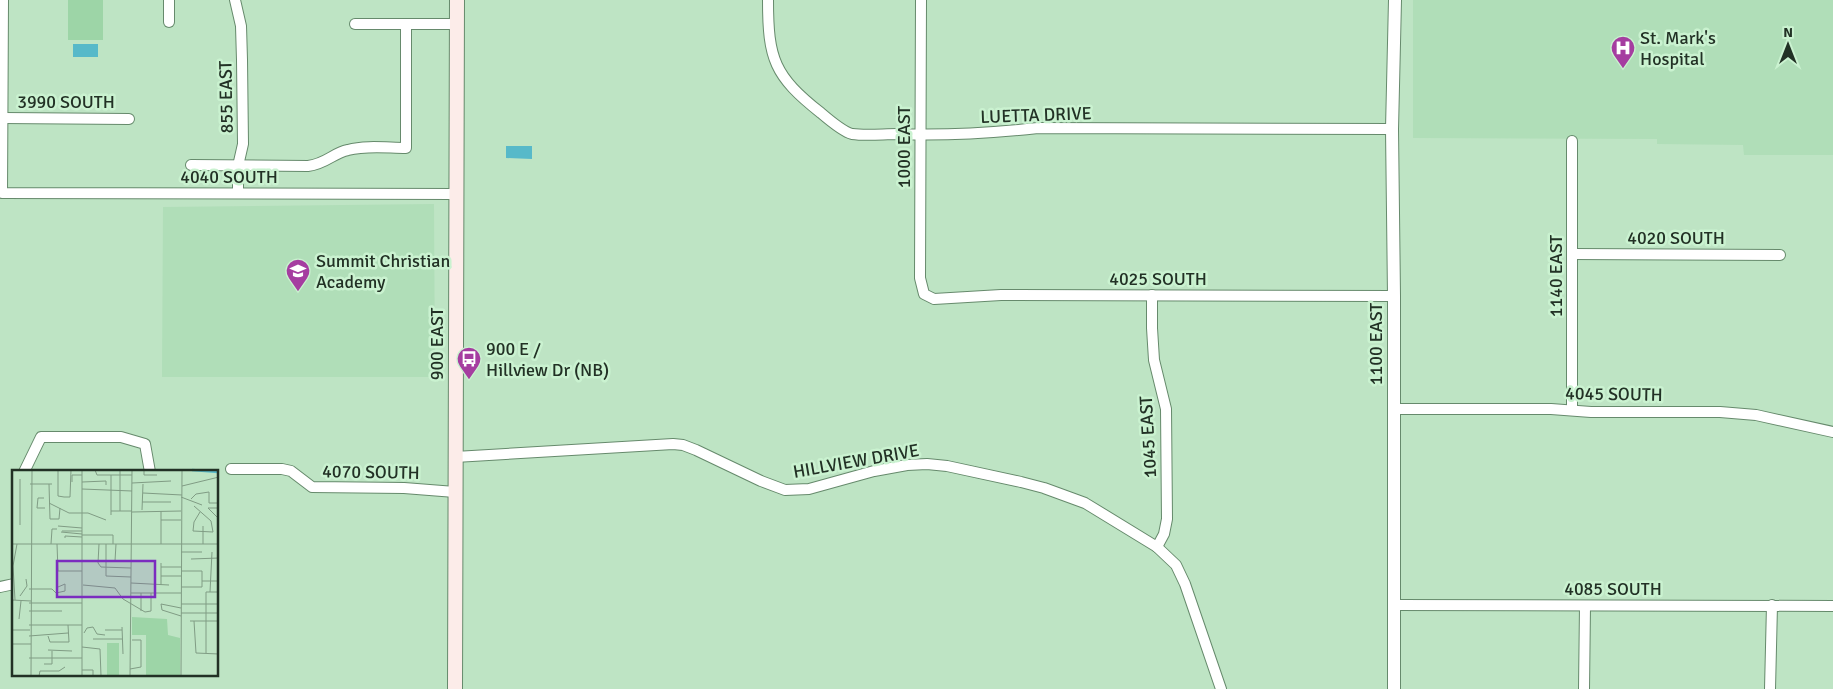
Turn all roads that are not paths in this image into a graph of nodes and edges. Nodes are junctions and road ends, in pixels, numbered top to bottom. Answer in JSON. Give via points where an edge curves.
{"nodes":[{"id":1,"x":3,"y":0,"type":"edge"},
{"id":2,"x":169,"y":0,"type":"edge"},
{"id":3,"x":235,"y":0,"type":"edge"},
{"id":4,"x":457,"y":0,"type":"edge"},
{"id":5,"x":768,"y":0,"type":"edge"},
{"id":6,"x":920,"y":0,"type":"edge"},
{"id":7,"x":1394,"y":0,"type":"edge"},
{"id":8,"x":169,"y":22,"type":"dead end"},
{"id":9,"x":355,"y":24,"type":"dead end"},
{"id":10,"x":406,"y":24,"type":"junction"},
{"id":11,"x":457,"y":24,"type":"junction"},
{"id":12,"x":3,"y":118,"type":"junction"},
{"id":13,"x":129,"y":119,"type":"dead end"},
{"id":14,"x":1392,"y":129,"type":"junction"},
{"id":15,"x":921,"y":136,"type":"junction"},
{"id":16,"x":1572,"y":141,"type":"dead end"},
{"id":17,"x":191,"y":165,"type":"dead end"},
{"id":18,"x":238,"y":166,"type":"junction"},
{"id":19,"x":238,"y":194,"type":"junction"},
{"id":20,"x":456,"y":194,"type":"junction"},
{"id":21,"x":1572,"y":254,"type":"junction"},
{"id":22,"x":1780,"y":255,"type":"dead end"},
{"id":23,"x":924,"y":294,"type":"joint"},
{"id":24,"x":1152,"y":295,"type":"junction"},
{"id":25,"x":1394,"y":296,"type":"junction"},
{"id":26,"x":1393,"y":410,"type":"junction"},
{"id":27,"x":1572,"y":410,"type":"junction"},
{"id":28,"x":1833,"y":432,"type":"edge"},
{"id":29,"x":456,"y":457,"type":"junction"},
{"id":30,"x":231,"y":469,"type":"dead end"},
{"id":31,"x":25,"y":470,"type":"edge"},
{"id":32,"x":150,"y":470,"type":"edge"},
{"id":33,"x":456,"y":492,"type":"junction"},
{"id":34,"x":1157,"y":547,"type":"junction"},
{"id":35,"x":1394,"y":605,"type":"junction"},
{"id":36,"x":1772,"y":605,"type":"junction"},
{"id":37,"x":1585,"y":606,"type":"junction"},
{"id":38,"x":1833,"y":606,"type":"edge"},
{"id":39,"x":455,"y":689,"type":"edge"},
{"id":40,"x":1221,"y":689,"type":"edge"},
{"id":41,"x":1394,"y":689,"type":"edge"},
{"id":42,"x":1584,"y":689,"type":"edge"},
{"id":43,"x":1770,"y":689,"type":"edge"}],
"edges":[{"from":1,"to":12,"type":"street"},
{"from":2,"to":8,"type":"street"},
{"from":3,"to":18,"type":"street","name":"855 EAST","via":[[241,26],[242,60],[243,144]]},
{"from":4,"to":11,"type":"main road","name":"900 EAST"},
{"from":5,"to":15,"type":"street","name":"LUETTA DRIVE","via":[[770,42],[776,66],[802,99],[851,134]]},
{"from":6,"to":15,"type":"street","name":"1000 EAST"},
{"from":7,"to":14,"type":"street","name":"1100 EAST"},
{"from":9,"to":10,"type":"street"},
{"from":10,"to":11,"type":"street"},
{"from":10,"to":18,"type":"street","via":[[406,148],[346,150],[317,165]]},
{"from":11,"to":20,"type":"main road","name":"900 EAST"},
{"from":12,"to":13,"type":"street","name":"3990 SOUTH"},
{"from":12,"to":19,"type":"street","name":"4040 SOUTH","via":[[2,193]]},
{"from":14,"to":15,"type":"street","name":"LUETTA DRIVE","via":[[1038,128]]},
{"from":14,"to":25,"type":"street","name":"1100 EAST"},
{"from":15,"to":23,"type":"street","name":"1000 EAST","via":[[920,278]]},
{"from":16,"to":21,"type":"street","name":"1140 EAST"},
{"from":17,"to":18,"type":"street"},
{"from":18,"to":19,"type":"street","name":"855 EAST"},
{"from":19,"to":20,"type":"street","name":"4040 SOUTH"},
{"from":20,"to":29,"type":"main road","name":"900 EAST"},
{"from":21,"to":22,"type":"street","name":"4020 SOUTH"},
{"from":21,"to":27,"type":"street","name":"1140 EAST"},
{"from":23,"to":24,"type":"street","name":"4025 SOUTH","via":[[934,298]]},
{"from":24,"to":25,"type":"street","name":"4025 SOUTH"},
{"from":24,"to":34,"type":"street","name":"1045 EAST","via":[[1154,360],[1166,409],[1167,519]]},
{"from":25,"to":26,"type":"street","name":"1100 EAST"},
{"from":26,"to":27,"type":"street","name":"4045 SOUTH"},
{"from":26,"to":35,"type":"street","name":"1100 EAST"},
{"from":27,"to":28,"type":"street","name":"4045 SOUTH","via":[[1720,412]]},
{"from":29,"to":33,"type":"main road","name":"900 EAST"},
{"from":29,"to":34,"type":"street","name":"HILLVIEW DRIVE","via":[[683,445],[785,490],[810,489],[907,465],[947,466],[1067,496],[1103,513]]},
{"from":30,"to":33,"type":"street","name":"4070 SOUTH","via":[[291,471],[312,488],[404,488]]},
{"from":31,"to":32,"type":"street","via":[[41,437],[121,437],[145,444]]},
{"from":33,"to":39,"type":"main road","name":"900 EAST"},
{"from":34,"to":40,"type":"street","name":"HILLVIEW DRIVE","via":[[1176,565],[1185,584]]},
{"from":35,"to":37,"type":"street","name":"4085 SOUTH"},
{"from":35,"to":41,"type":"street","name":"1100 EAST"},
{"from":36,"to":37,"type":"street","name":"4085 SOUTH"},
{"from":36,"to":38,"type":"street","name":"4085 SOUTH"},
{"from":36,"to":43,"type":"street"},
{"from":37,"to":42,"type":"street"}]}
